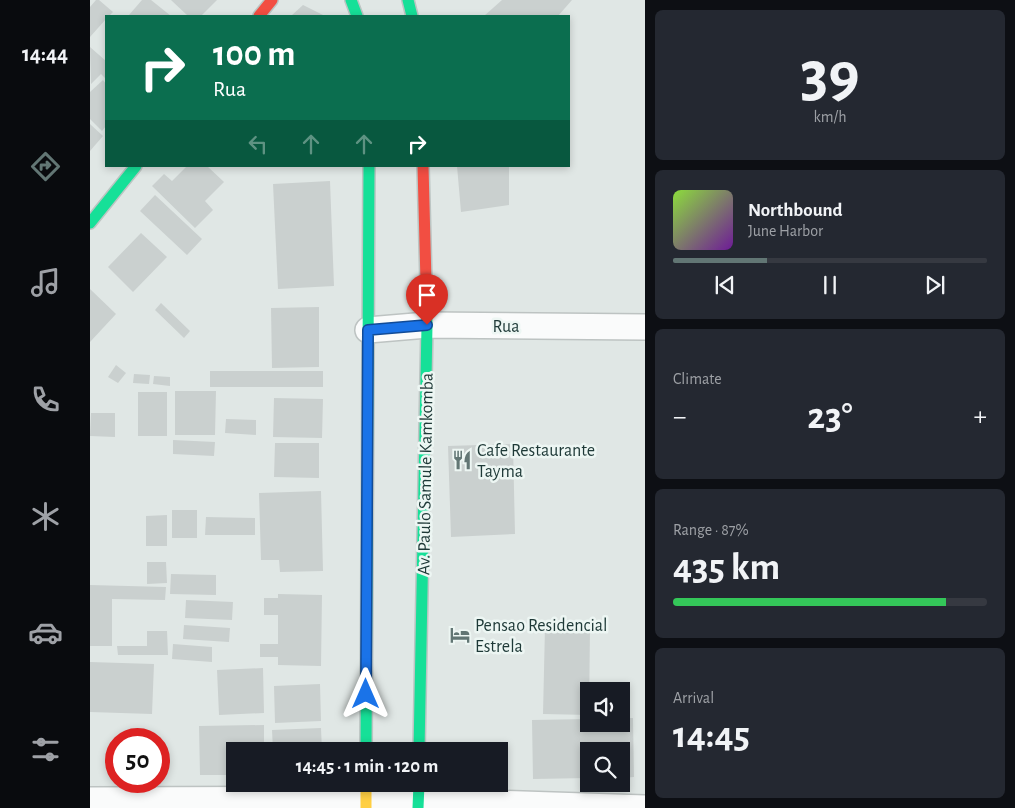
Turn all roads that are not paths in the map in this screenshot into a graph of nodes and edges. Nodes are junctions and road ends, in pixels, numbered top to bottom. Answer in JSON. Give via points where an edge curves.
{"nodes":[{"id":1,"x":272,"y":0,"type":"edge"},
{"id":2,"x":351,"y":0,"type":"edge"},
{"id":3,"x":408,"y":0,"type":"edge"},
{"id":4,"x":260,"y":15,"type":"edge"},
{"id":5,"x":357,"y":15,"type":"edge"},
{"id":6,"x":412,"y":15,"type":"edge"},
{"id":7,"x":135,"y":167,"type":"edge"},
{"id":8,"x":369,"y":167,"type":"edge"},
{"id":9,"x":423,"y":167,"type":"edge"},
{"id":10,"x":90,"y":223,"type":"edge"},
{"id":11,"x":427,"y":325,"type":"junction"},
{"id":12,"x":645,"y":327,"type":"edge"},
{"id":13,"x":368,"y":330,"type":"junction"},
{"id":14,"x":366,"y":742,"type":"edge"},
{"id":15,"x":419,"y":742,"type":"edge"},
{"id":16,"x":366,"y":797,"type":"edge"},
{"id":17,"x":419,"y":798,"type":"edge"},
{"id":18,"x":90,"y":800,"type":"edge"},
{"id":19,"x":645,"y":808,"type":"edge"}],
"edges":[{"from":1,"to":4,"type":"main road"},
{"from":2,"to":5,"type":"main road"},
{"from":3,"to":6,"type":"main road"},
{"from":7,"to":10,"type":"main road"},
{"from":8,"to":13,"type":"main road"},
{"from":9,"to":11,"type":"main road","name":"Av. Paulo Samule Kamkomba"},
{"from":11,"to":12,"type":"street","name":"Rua"},
{"from":11,"to":13,"type":"street","name":"Rua"},
{"from":11,"to":15,"type":"main road","name":"Av. Paulo Samule Kamkomba"},
{"from":13,"to":14,"type":"main road"},
{"from":16,"to":17,"type":"street"},
{"from":16,"to":18,"type":"street"},
{"from":17,"to":19,"type":"street"}]}
